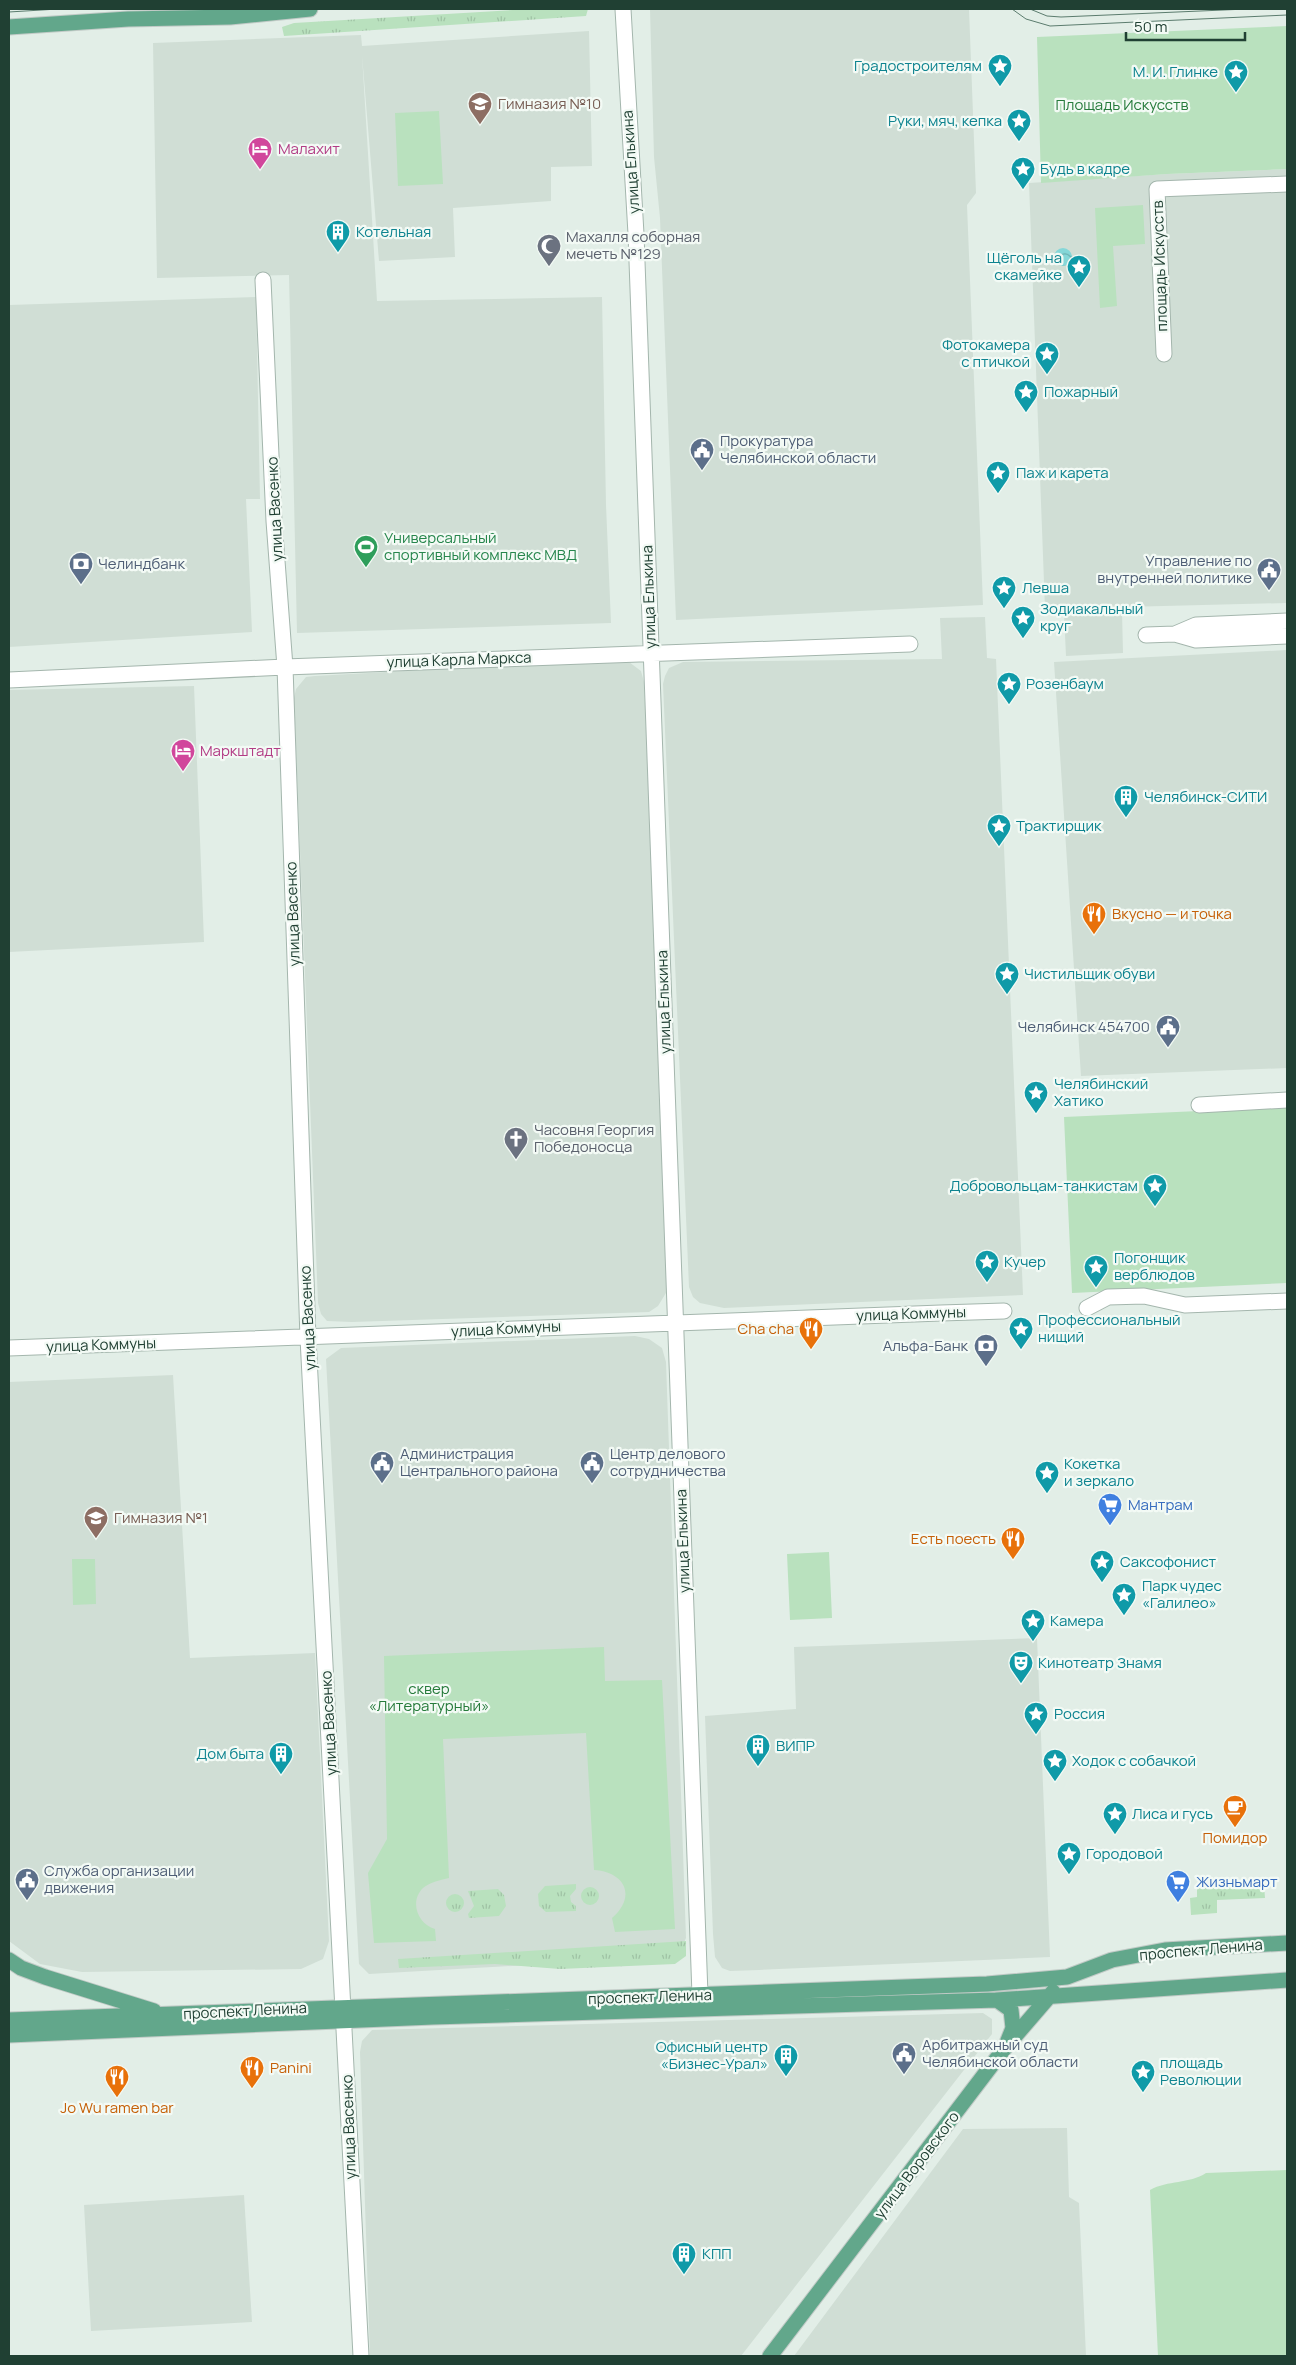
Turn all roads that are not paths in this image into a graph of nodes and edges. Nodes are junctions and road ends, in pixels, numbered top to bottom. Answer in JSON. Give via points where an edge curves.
{"nodes":[{"id":1,"x":310,"y":9,"type":"edge"},
{"id":2,"x":623,"y":9,"type":"edge"},
{"id":3,"x":9,"y":27,"type":"edge"},
{"id":4,"x":1287,"y":184,"type":"edge"},
{"id":5,"x":264,"y":280,"type":"dead end"},
{"id":6,"x":1164,"y":354,"type":"dead end"},
{"id":7,"x":1287,"y":621,"type":"edge"},
{"id":8,"x":1175,"y":634,"type":"junction"},
{"id":9,"x":1146,"y":635,"type":"dead end"},
{"id":10,"x":1287,"y":636,"type":"edge"},
{"id":11,"x":910,"y":644,"type":"dead end"},
{"id":12,"x":651,"y":653,"type":"junction"},
{"id":13,"x":285,"y":667,"type":"junction"},
{"id":14,"x":9,"y":680,"type":"edge"},
{"id":15,"x":1287,"y":1100,"type":"edge"},
{"id":16,"x":1199,"y":1105,"type":"dead end"},
{"id":17,"x":1287,"y":1301,"type":"edge"},
{"id":18,"x":1087,"y":1308,"type":"dead end"},
{"id":19,"x":1004,"y":1311,"type":"dead end"},
{"id":20,"x":675,"y":1321,"type":"junction"},
{"id":21,"x":308,"y":1338,"type":"junction"},
{"id":22,"x":9,"y":1348,"type":"edge"},
{"id":23,"x":1287,"y":1943,"type":"edge"},
{"id":24,"x":9,"y":1960,"type":"edge"},
{"id":25,"x":1067,"y":1976,"type":"junction"},
{"id":26,"x":1287,"y":1980,"type":"edge"},
{"id":27,"x":700,"y":1995,"type":"junction"},
{"id":28,"x":1051,"y":1995,"type":"junction"},
{"id":29,"x":997,"y":2000,"type":"junction"},
{"id":30,"x":165,"y":2014,"type":"junction"},
{"id":31,"x":344,"y":2014,"type":"junction"},
{"id":32,"x":9,"y":2020,"type":"edge"},
{"id":33,"x":9,"y":2035,"type":"edge"},
{"id":34,"x":1004,"y":2049,"type":"junction"},
{"id":35,"x":361,"y":2356,"type":"edge"},
{"id":36,"x":770,"y":2356,"type":"edge"}],
"edges":[{"from":1,"to":3,"type":"main road","via":[[221,18],[128,19]]},
{"from":2,"to":12,"type":"street","name":"улица Елькина","via":[[636,242]]},
{"from":4,"to":6,"type":"street","name":"площадь Искусств","via":[[1157,189]]},
{"from":5,"to":13,"type":"street","name":"улица Васенко","via":[[274,521]]},
{"from":7,"to":8,"type":"street","via":[[1196,625]]},
{"from":8,"to":9,"type":"street"},
{"from":8,"to":10,"type":"street","via":[[1196,640]]},
{"from":11,"to":12,"type":"street","name":"улица Карла Маркса"},
{"from":12,"to":13,"type":"street","name":"улица Карла Маркса"},
{"from":12,"to":20,"type":"street","name":"улица Елькина"},
{"from":13,"to":14,"type":"street","name":"улица Карла Маркса"},
{"from":13,"to":21,"type":"street","name":"улица Васенко"},
{"from":15,"to":16,"type":"street"},
{"from":17,"to":18,"type":"street","via":[[1185,1305],[1144,1296],[1126,1296],[1108,1297]]},
{"from":19,"to":20,"type":"street","name":"улица Коммуны"},
{"from":20,"to":21,"type":"street","name":"улица Коммуны"},
{"from":20,"to":27,"type":"street","name":"улица Елькина"},
{"from":21,"to":22,"type":"street","name":"улица Коммуны"},
{"from":21,"to":31,"type":"street","name":"улица Васенко"},
{"from":23,"to":25,"type":"main road","name":"проспект Ленина","via":[[1165,1950],[1112,1960]]},
{"from":24,"to":30,"type":"main road","via":[[20,1968],[46,1977]]},
{"from":25,"to":27,"type":"main road","name":"проспект Ленина","via":[[987,1984]]},
{"from":25,"to":28,"type":"main road","name":"улица Воровского"},
{"from":26,"to":28,"type":"main road","name":"проспект Ленина"},
{"from":27,"to":31,"type":"main road","name":"проспект Ленина"},
{"from":28,"to":29,"type":"main road","name":"проспект Ленина"},
{"from":28,"to":34,"type":"main road","name":"улица Воровского"},
{"from":29,"to":31,"type":"main road","name":"проспект Ленина"},
{"from":29,"to":34,"type":"main road","via":[[1011,2010],[1013,2028]]},
{"from":30,"to":31,"type":"main road","name":"проспект Ленина"},
{"from":30,"to":32,"type":"main road","name":"проспект Ленина"},
{"from":31,"to":33,"type":"main road","name":"проспект Ленина"},
{"from":31,"to":35,"type":"street","name":"улица Васенко"},
{"from":34,"to":36,"type":"main road","name":"улица Воровского"}]}
